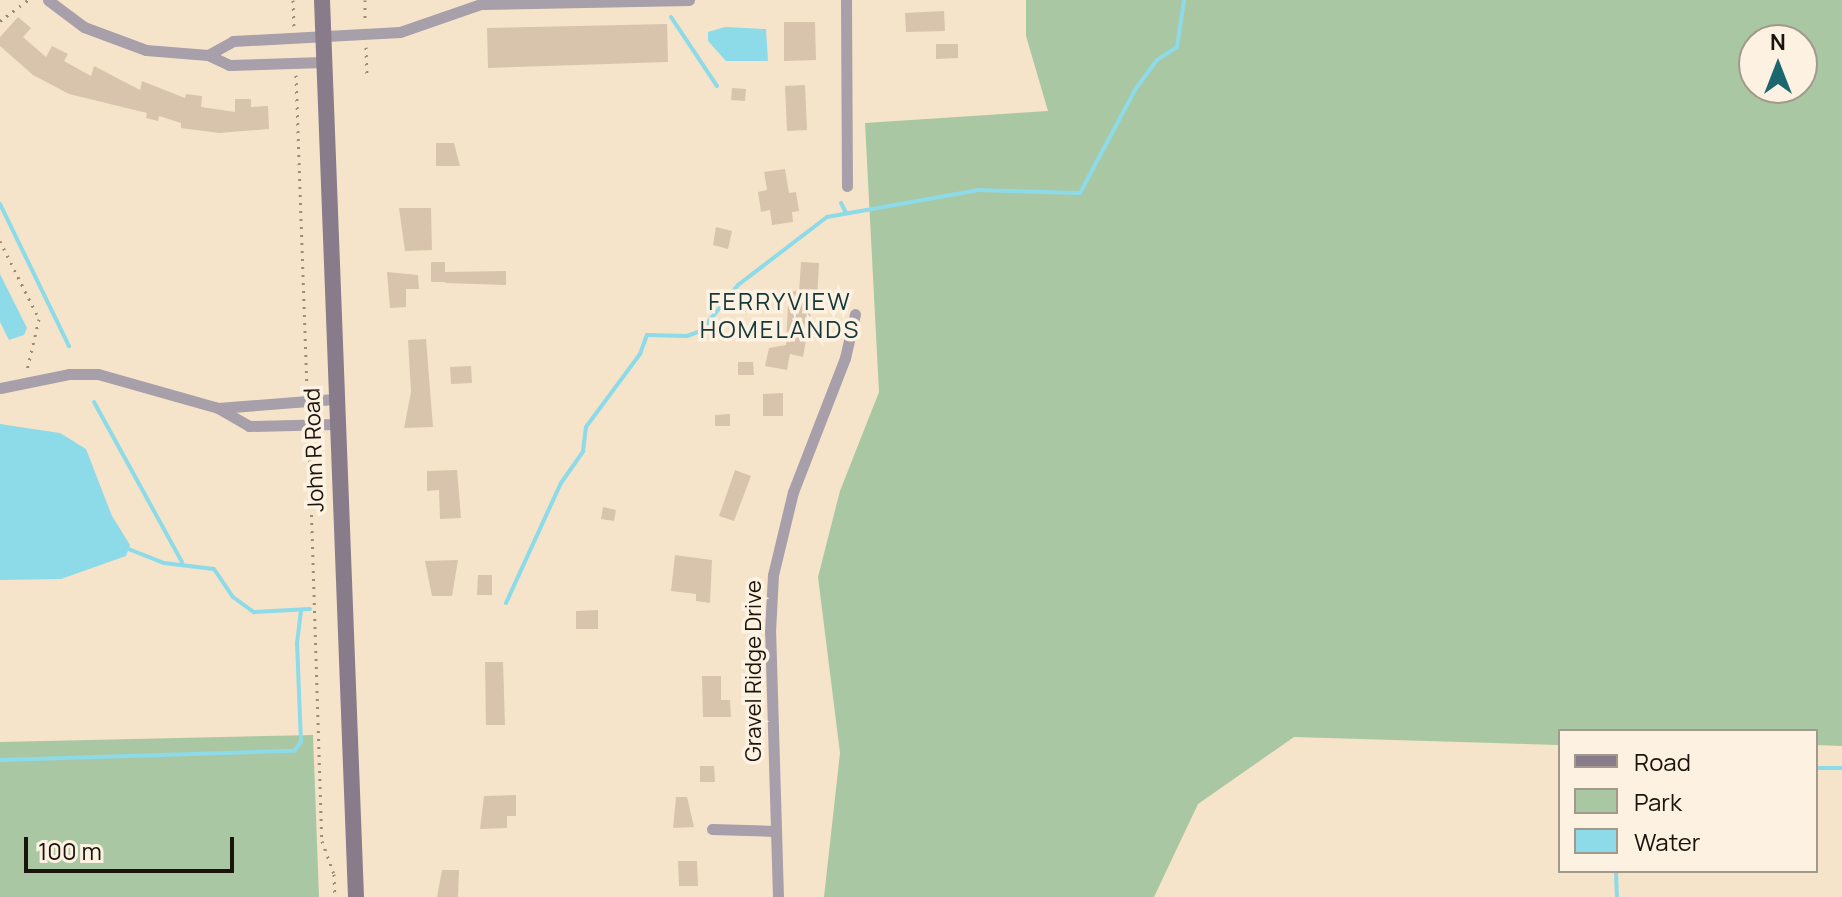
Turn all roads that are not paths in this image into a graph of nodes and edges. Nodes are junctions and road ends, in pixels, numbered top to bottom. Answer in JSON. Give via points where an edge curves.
{"nodes":[{"id":1,"x":48,"y":0,"type":"edge"},
{"id":2,"x":322,"y":0,"type":"edge"},
{"id":3,"x":689,"y":0,"type":"edge"},
{"id":4,"x":846,"y":0,"type":"edge"},
{"id":5,"x":322,"y":36,"type":"junction"},
{"id":6,"x":208,"y":55,"type":"junction"},
{"id":7,"x":323,"y":62,"type":"junction"},
{"id":8,"x":847,"y":186,"type":"dead end"},
{"id":9,"x":855,"y":314,"type":"dead end"},
{"id":10,"x":0,"y":388,"type":"edge"},
{"id":11,"x":334,"y":399,"type":"junction"},
{"id":12,"x":218,"y":408,"type":"junction"},
{"id":13,"x":335,"y":424,"type":"junction"},
{"id":14,"x":712,"y":829,"type":"dead end"},
{"id":15,"x":776,"y":831,"type":"junction"},
{"id":16,"x":356,"y":897,"type":"edge"},
{"id":17,"x":778,"y":897,"type":"edge"}],
"edges":[{"from":1,"to":6,"type":"street","via":[[84,27],[146,50]]},
{"from":2,"to":5,"type":"main road","name":"John R Road"},
{"from":3,"to":5,"type":"street","via":[[481,4],[400,32]]},
{"from":4,"to":8,"type":"street"},
{"from":5,"to":6,"type":"street","via":[[233,41]]},
{"from":5,"to":7,"type":"main road","name":"John R Road"},
{"from":6,"to":7,"type":"street","via":[[229,65]]},
{"from":7,"to":11,"type":"main road","name":"John R Road"},
{"from":9,"to":15,"type":"street","name":"Gravel Ridge Drive","via":[[842,367],[793,492],[773,575]]},
{"from":10,"to":12,"type":"street","via":[[98,374]]},
{"from":11,"to":12,"type":"street"},
{"from":11,"to":13,"type":"main road","name":"John R Road"},
{"from":12,"to":13,"type":"street","via":[[249,426]]},
{"from":13,"to":16,"type":"main road","name":"John R Road"},
{"from":14,"to":15,"type":"street"},
{"from":15,"to":17,"type":"street","name":"Gravel Ridge Drive"}]}
